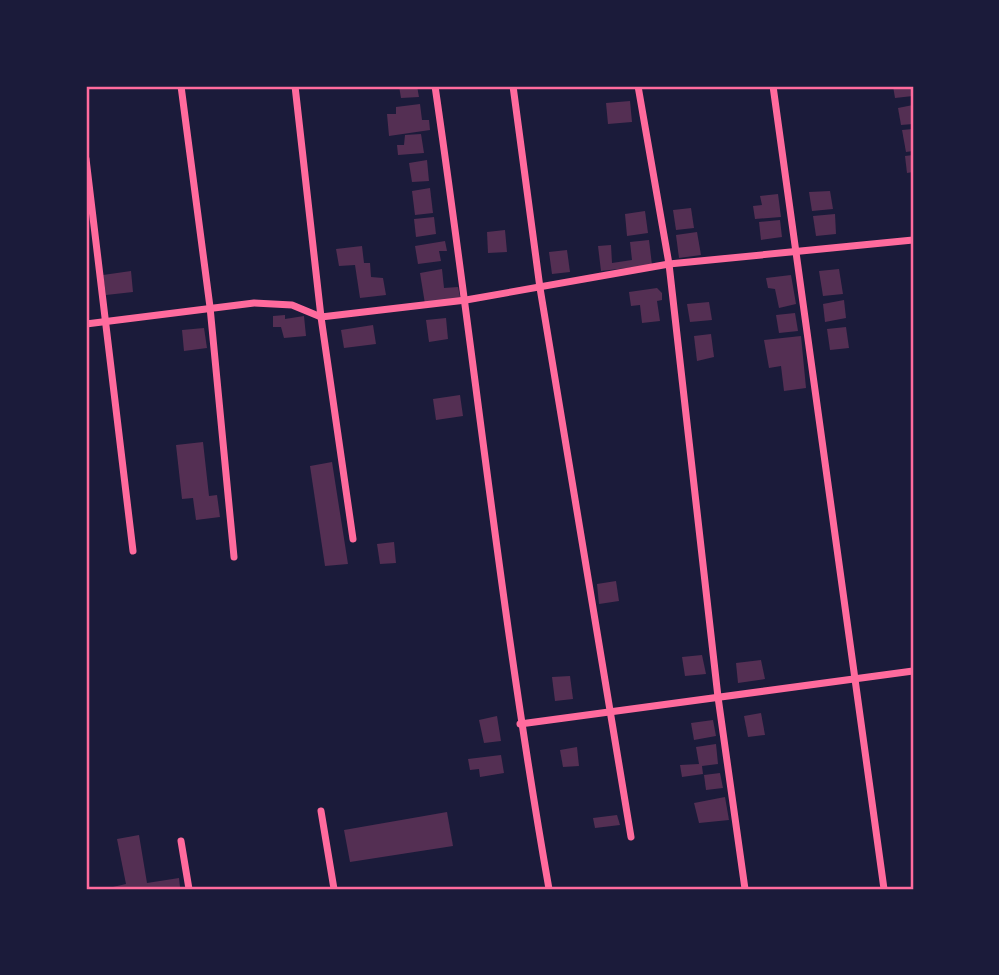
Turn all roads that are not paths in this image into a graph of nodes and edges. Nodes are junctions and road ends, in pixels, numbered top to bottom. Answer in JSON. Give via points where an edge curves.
{"nodes":[{"id":1,"x":181,"y":86,"type":"edge"},
{"id":2,"x":295,"y":86,"type":"edge"},
{"id":3,"x":435,"y":86,"type":"edge"},
{"id":4,"x":513,"y":86,"type":"edge"},
{"id":5,"x":638,"y":86,"type":"edge"},
{"id":6,"x":773,"y":86,"type":"edge"},
{"id":7,"x":86,"y":159,"type":"edge"},
{"id":8,"x":913,"y":240,"type":"edge"},
{"id":9,"x":795,"y":251,"type":"junction"},
{"id":10,"x":669,"y":264,"type":"junction"},
{"id":11,"x":540,"y":288,"type":"junction"},
{"id":12,"x":466,"y":299,"type":"junction"},
{"id":13,"x":210,"y":307,"type":"junction"},
{"id":14,"x":321,"y":317,"type":"junction"},
{"id":15,"x":105,"y":323,"type":"junction"},
{"id":16,"x":86,"y":324,"type":"edge"},
{"id":17,"x":352,"y":539,"type":"dead end"},
{"id":18,"x":133,"y":551,"type":"dead end"},
{"id":19,"x":234,"y":557,"type":"dead end"},
{"id":20,"x":913,"y":671,"type":"edge"},
{"id":21,"x":855,"y":678,"type":"junction"},
{"id":22,"x":718,"y":697,"type":"junction"},
{"id":23,"x":612,"y":711,"type":"junction"},
{"id":24,"x":520,"y":724,"type":"junction"},
{"id":25,"x":321,"y":811,"type":"dead end"},
{"id":26,"x":631,"y":837,"type":"dead end"},
{"id":27,"x":181,"y":841,"type":"dead end"},
{"id":28,"x":189,"y":889,"type":"edge"},
{"id":29,"x":334,"y":889,"type":"edge"},
{"id":30,"x":548,"y":889,"type":"edge"},
{"id":31,"x":745,"y":889,"type":"edge"},
{"id":32,"x":884,"y":889,"type":"edge"}],
"edges":[{"from":1,"to":13,"type":"street"},
{"from":2,"to":14,"type":"street"},
{"from":3,"to":12,"type":"street"},
{"from":4,"to":11,"type":"street"},
{"from":5,"to":10,"type":"street"},
{"from":6,"to":9,"type":"street"},
{"from":7,"to":15,"type":"street"},
{"from":8,"to":9,"type":"street"},
{"from":9,"to":10,"type":"street"},
{"from":9,"to":21,"type":"street"},
{"from":10,"to":11,"type":"street"},
{"from":10,"to":22,"type":"street"},
{"from":11,"to":12,"type":"street"},
{"from":11,"to":23,"type":"street"},
{"from":12,"to":14,"type":"street"},
{"from":12,"to":24,"type":"street"},
{"from":13,"to":14,"type":"street","via":[[292,305]]},
{"from":13,"to":15,"type":"street"},
{"from":13,"to":19,"type":"street"},
{"from":14,"to":17,"type":"street"},
{"from":15,"to":16,"type":"street"},
{"from":15,"to":18,"type":"street"},
{"from":20,"to":21,"type":"street"},
{"from":21,"to":22,"type":"street"},
{"from":21,"to":32,"type":"street"},
{"from":22,"to":23,"type":"street"},
{"from":22,"to":31,"type":"street"},
{"from":23,"to":24,"type":"street"},
{"from":23,"to":26,"type":"street"},
{"from":24,"to":30,"type":"street"},
{"from":25,"to":29,"type":"street"},
{"from":27,"to":28,"type":"street"}]}
